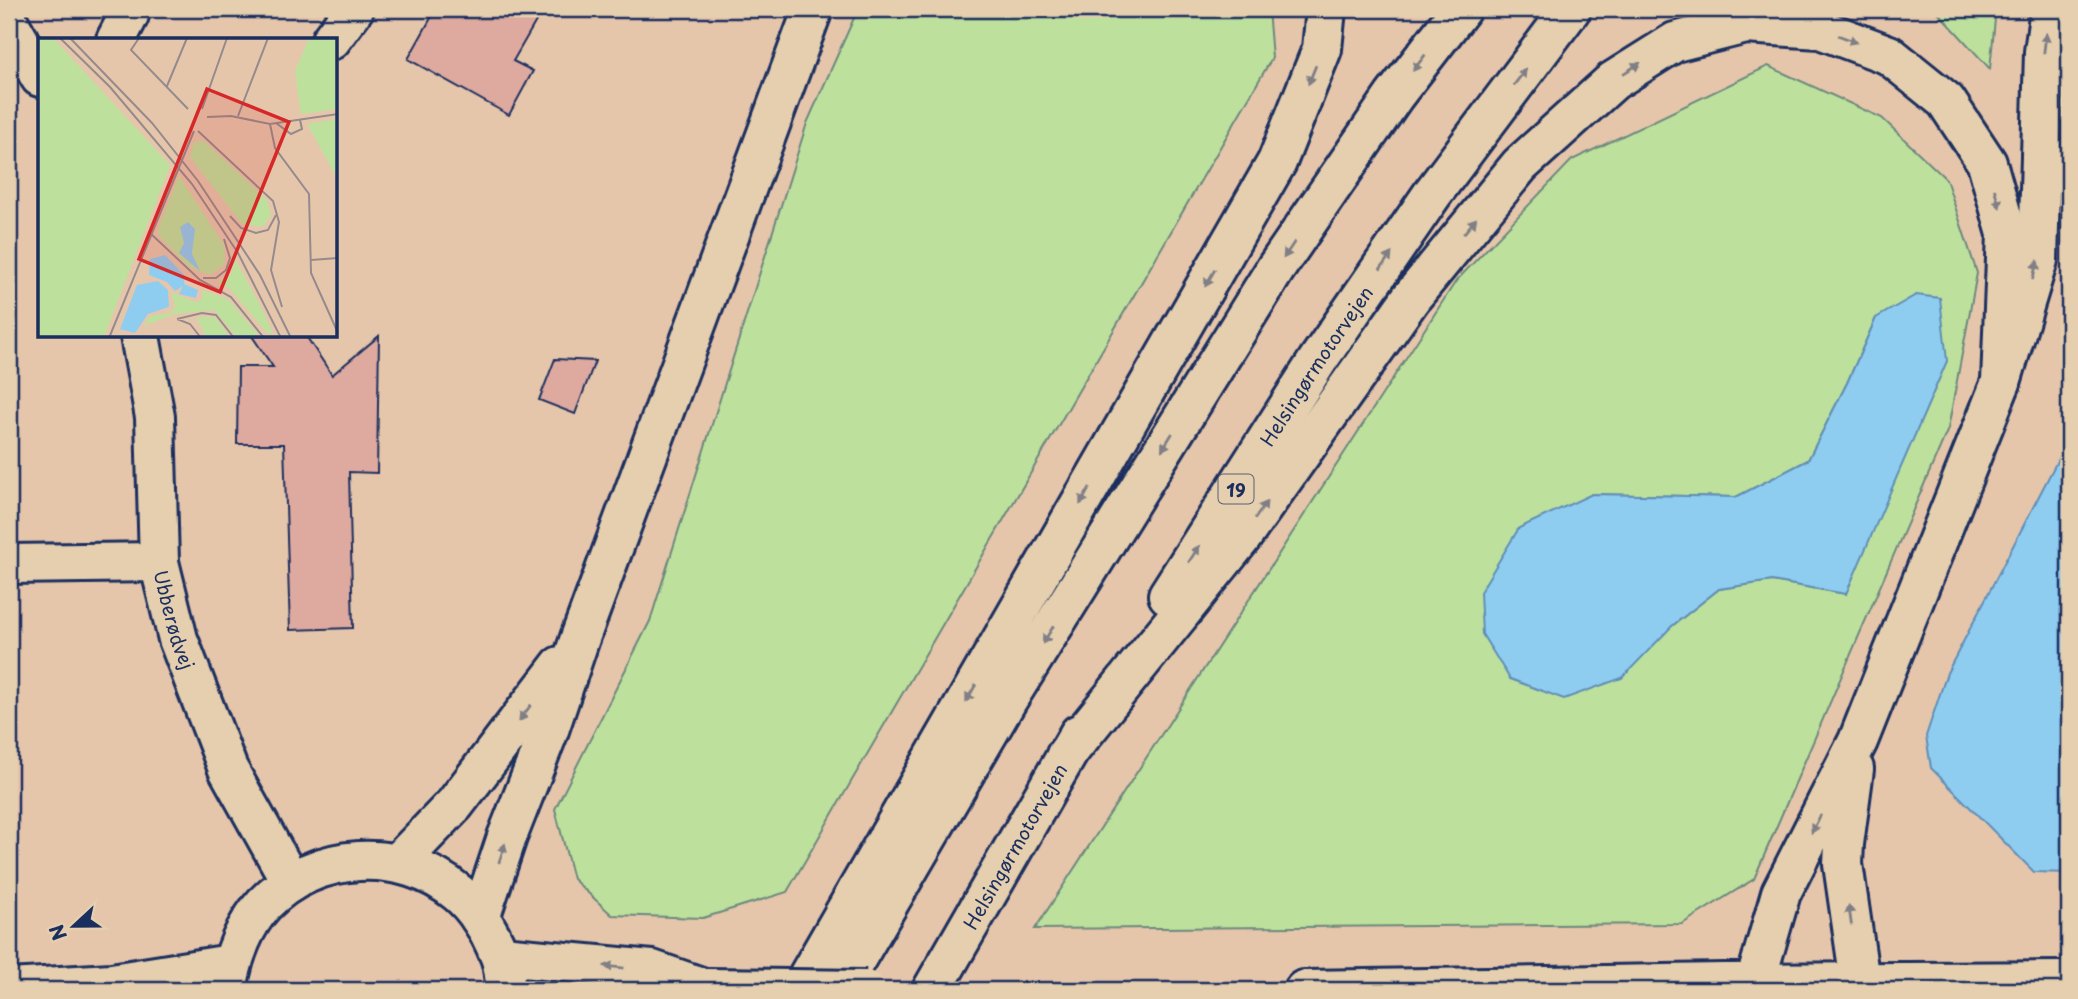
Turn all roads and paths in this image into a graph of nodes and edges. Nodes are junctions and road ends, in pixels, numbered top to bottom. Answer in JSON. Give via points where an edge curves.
{"nodes":[{"id":1,"x":130,"y":9,"type":"edge"},
{"id":2,"x":354,"y":9,"type":"edge"},
{"id":3,"x":813,"y":9,"type":"edge"},
{"id":4,"x":1326,"y":9,"type":"edge"},
{"id":5,"x":1461,"y":9,"type":"edge"},
{"id":6,"x":1571,"y":9,"type":"edge"},
{"id":7,"x":2050,"y":9,"type":"edge"},
{"id":8,"x":9,"y":23,"type":"edge"},
{"id":9,"x":117,"y":38,"type":"edge"},
{"id":10,"x":332,"y":38,"type":"edge"},
{"id":11,"x":38,"y":74,"type":"edge"},
{"id":12,"x":140,"y":338,"type":"edge"},
{"id":13,"x":2001,"y":382,"type":"junction"},
{"id":14,"x":159,"y":562,"type":"junction"},
{"id":15,"x":9,"y":564,"type":"edge"},
{"id":16,"x":579,"y":638,"type":"junction"},
{"id":17,"x":1858,"y":741,"type":"junction"},
{"id":18,"x":1066,"y":755,"type":"junction"},
{"id":19,"x":398,"y":863,"type":"junction"},
{"id":20,"x":291,"y":882,"type":"junction"},
{"id":21,"x":480,"y":918,"type":"junction"},
{"id":22,"x":503,"y":973,"type":"edge"},
{"id":23,"x":229,"y":977,"type":"edge"},
{"id":24,"x":2069,"y":981,"type":"edge"},
{"id":25,"x":1860,"y":982,"type":"junction"},
{"id":26,"x":1755,"y":983,"type":"junction"},
{"id":27,"x":9,"y":989,"type":"edge"},
{"id":28,"x":700,"y":989,"type":"edge"},
{"id":29,"x":800,"y":990,"type":"edge"},
{"id":30,"x":838,"y":990,"type":"edge"},
{"id":31,"x":866,"y":990,"type":"edge"},
{"id":32,"x":932,"y":990,"type":"edge"},
{"id":33,"x":1304,"y":990,"type":"edge"}],
"edges":[{"from":1,"to":9,"type":"main road"},
{"from":2,"to":10,"type":"main road"},
{"from":3,"to":16,"type":"main road"},
{"from":4,"to":29,"type":"main road","one_way":true,"via":[[1322,49],[1277,162]]},
{"from":5,"to":30,"type":"main road","one_way":true,"via":[[1394,96],[1262,291],[1008,699]]},
{"from":18,"to":6,"type":"main road","name":"Helsingørmotorvejen","number":"19","one_way":true,"via":[[1325,349],[1433,193]]},
{"from":13,"to":7,"type":"main road","one_way":true,"via":[[2038,260],[2044,52]]},
{"from":8,"to":11,"type":"main road"},
{"from":12,"to":14,"type":"main road","name":"Ubberødvej","via":[[155,417]]},
{"from":13,"to":17,"type":"main road"},
{"from":18,"to":13,"type":"main road","one_way":true,"via":[[1242,537],[1411,298],[1520,165],[1613,81],[1675,42],[1746,24],[1820,29],[1889,55],[1947,101],[1987,163],[2007,234]]},
{"from":14,"to":15,"type":"main road"},
{"from":14,"to":20,"type":"main road","name":"Ubberødvej","via":[[178,639],[228,769]]},
{"from":16,"to":19,"type":"main road","one_way":true,"via":[[455,804]]},
{"from":21,"to":16,"type":"main road","one_way":true},
{"from":25,"to":17,"type":"main road","one_way":true,"via":[[1843,864]]},
{"from":17,"to":26,"type":"main road","one_way":true,"via":[[1781,893]]},
{"from":18,"to":32,"type":"main road","name":"Helsingørmotorvejen","number":"19"},
{"from":19,"to":20,"type":"main road","via":[[343,862]]},
{"from":19,"to":21,"type":"main road","via":[[429,874],[458,893]]},
{"from":20,"to":23,"type":"main road","via":[[264,904],[244,932]]},
{"from":21,"to":22,"type":"main road"},
{"from":28,"to":22,"type":"main road","one_way":true,"via":[[652,970]]},
{"from":23,"to":27,"type":"main road"},
{"from":24,"to":25,"type":"main road"},
{"from":25,"to":26,"type":"main road"},
{"from":26,"to":33,"type":"main road"},
{"from":28,"to":31,"type":"main road","bridge":true}]}
